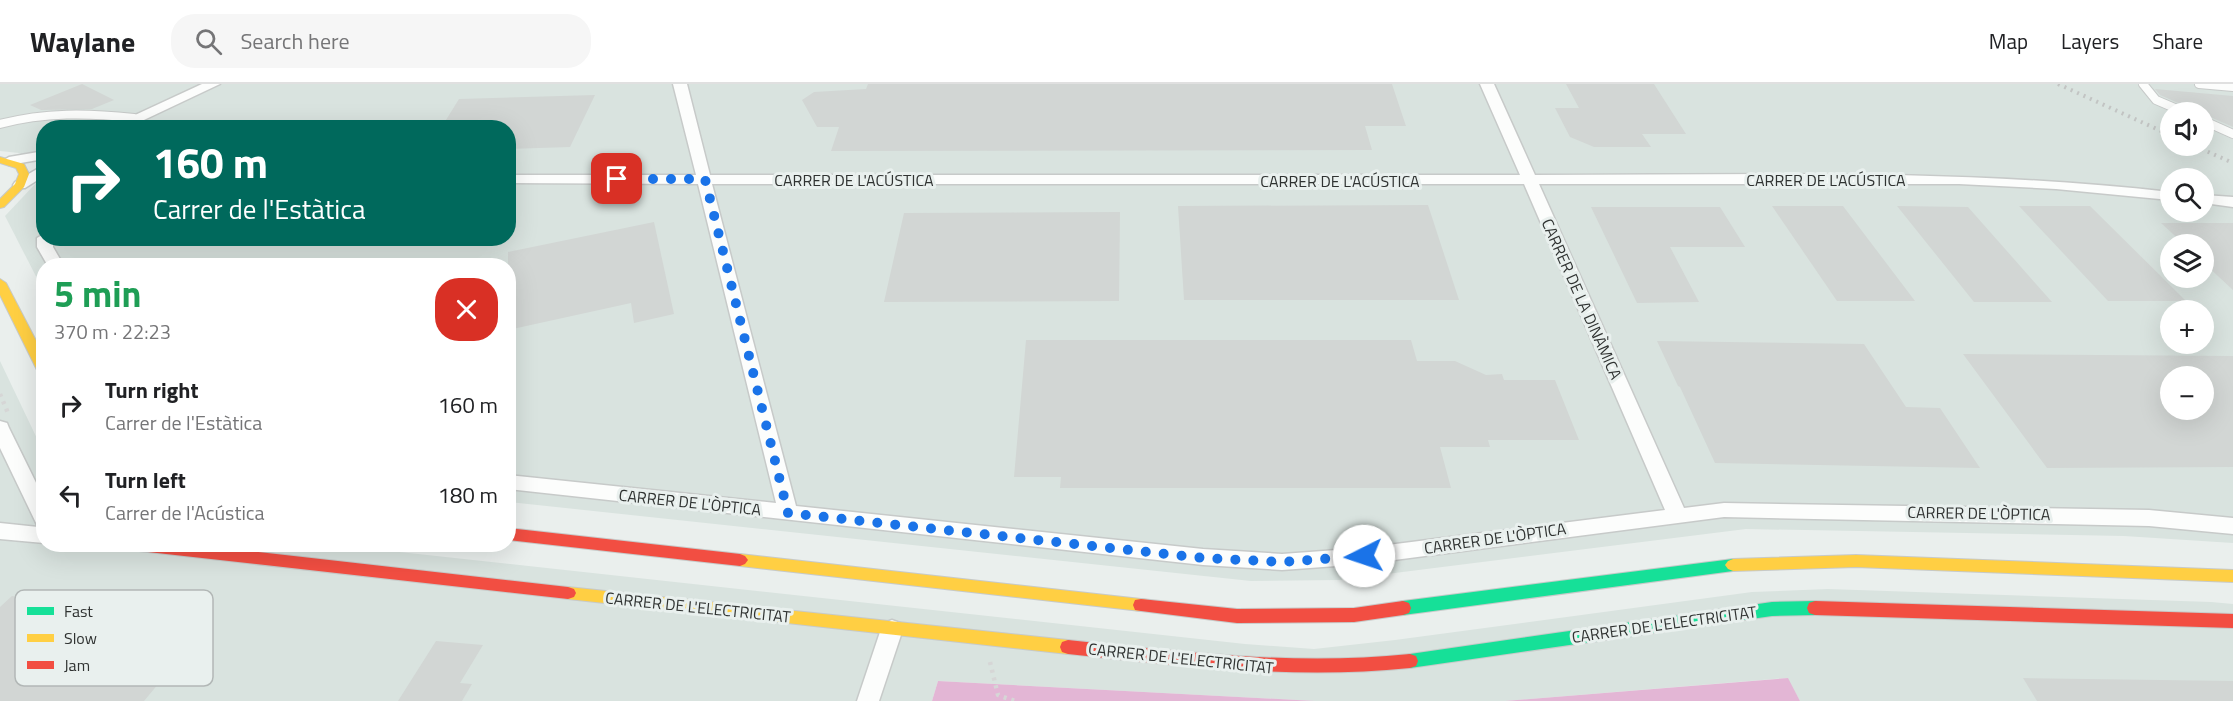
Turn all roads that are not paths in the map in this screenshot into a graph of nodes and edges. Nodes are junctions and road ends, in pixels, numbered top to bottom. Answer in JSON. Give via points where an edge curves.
{"nodes":[{"id":1,"x":213,"y":84,"type":"edge"},
{"id":2,"x":680,"y":84,"type":"edge"},
{"id":3,"x":1487,"y":84,"type":"edge"},
{"id":4,"x":2143,"y":84,"type":"edge"},
{"id":5,"x":2199,"y":84,"type":"edge"},
{"id":6,"x":2233,"y":87,"type":"edge"},
{"id":7,"x":2161,"y":102,"type":"edge"},
{"id":8,"x":123,"y":120,"type":"edge"},
{"id":9,"x":145,"y":120,"type":"edge"},
{"id":10,"x":0,"y":124,"type":"edge"},
{"id":11,"x":2214,"y":125,"type":"edge"},
{"id":12,"x":2233,"y":134,"type":"edge"},
{"id":13,"x":36,"y":156,"type":"edge"},
{"id":14,"x":4,"y":158,"type":"edge"},
{"id":15,"x":36,"y":175,"type":"edge"},
{"id":16,"x":516,"y":179,"type":"edge"},
{"id":17,"x":705,"y":179,"type":"junction"},
{"id":18,"x":1530,"y":181,"type":"junction"},
{"id":19,"x":2160,"y":195,"type":"edge"},
{"id":20,"x":8,"y":196,"type":"edge"},
{"id":21,"x":2214,"y":200,"type":"edge"},
{"id":22,"x":2233,"y":202,"type":"edge"},
{"id":23,"x":0,"y":283,"type":"edge"},
{"id":24,"x":36,"y":354,"type":"edge"},
{"id":25,"x":0,"y":428,"type":"edge"},
{"id":26,"x":516,"y":483,"type":"edge"},
{"id":27,"x":36,"y":504,"type":"edge"},
{"id":28,"x":788,"y":513,"type":"junction"},
{"id":29,"x":1677,"y":514,"type":"junction"},
{"id":30,"x":2233,"y":526,"type":"edge"},
{"id":31,"x":0,"y":531,"type":"edge"},
{"id":32,"x":36,"y":534,"type":"edge"},
{"id":33,"x":516,"y":535,"type":"edge"},
{"id":34,"x":202,"y":552,"type":"edge"},
{"id":35,"x":2233,"y":576,"type":"edge"},
{"id":36,"x":2233,"y":621,"type":"edge"},
{"id":37,"x":892,"y":629,"type":"junction"},
{"id":38,"x":868,"y":701,"type":"edge"}],
"edges":[{"from":1,"to":9,"type":"street"},
{"from":2,"to":17,"type":"street"},
{"from":3,"to":18,"type":"street","name":"CARRER DE LA DINÀMICA"},
{"from":4,"to":7,"type":"lane"},
{"from":5,"to":6,"type":"lane"},
{"from":8,"to":10,"type":"lane","via":[[81,112],[18,118]]},
{"from":11,"to":12,"type":"lane"},
{"from":13,"to":14,"type":"street"},
{"from":14,"to":20,"type":"street","via":[[21,166],[24,174]]},
{"from":15,"to":20,"type":"street"},
{"from":16,"to":17,"type":"street","name":"CARRER DE L'ACÚSTICA"},
{"from":17,"to":18,"type":"street","name":"CARRER DE L'ACÚSTICA"},
{"from":17,"to":28,"type":"street"},
{"from":18,"to":19,"type":"street","name":"CARRER DE L'ACÚSTICA","via":[[1959,180]]},
{"from":18,"to":29,"type":"street","name":"CARRER DE LA DINÀMICA"},
{"from":21,"to":22,"type":"street"},
{"from":23,"to":24,"type":"street"},
{"from":25,"to":27,"type":"street"},
{"from":26,"to":28,"type":"street","name":"CARRER DE L'ÒPTICA"},
{"from":28,"to":29,"type":"street","name":"CARRER DE L'ÒPTICA","via":[[1203,558],[1282,562],[1364,556]]},
{"from":29,"to":30,"type":"street","name":"CARRER DE L'ÒPTICA","via":[[1761,509],[2023,514],[2149,518]]},
{"from":31,"to":32,"type":"street"},
{"from":33,"to":35,"type":"street","via":[[1237,616],[1354,615],[1739,564],[1781,562],[1917,562]]},
{"from":34,"to":37,"type":"street","name":"CARRER DE L'ELECTRICITAT"},
{"from":36,"to":37,"type":"street","name":"CARRER DE L'ELECTRICITAT","via":[[1772,609],[1329,669],[1224,663]]},
{"from":37,"to":38,"type":"street"}]}
